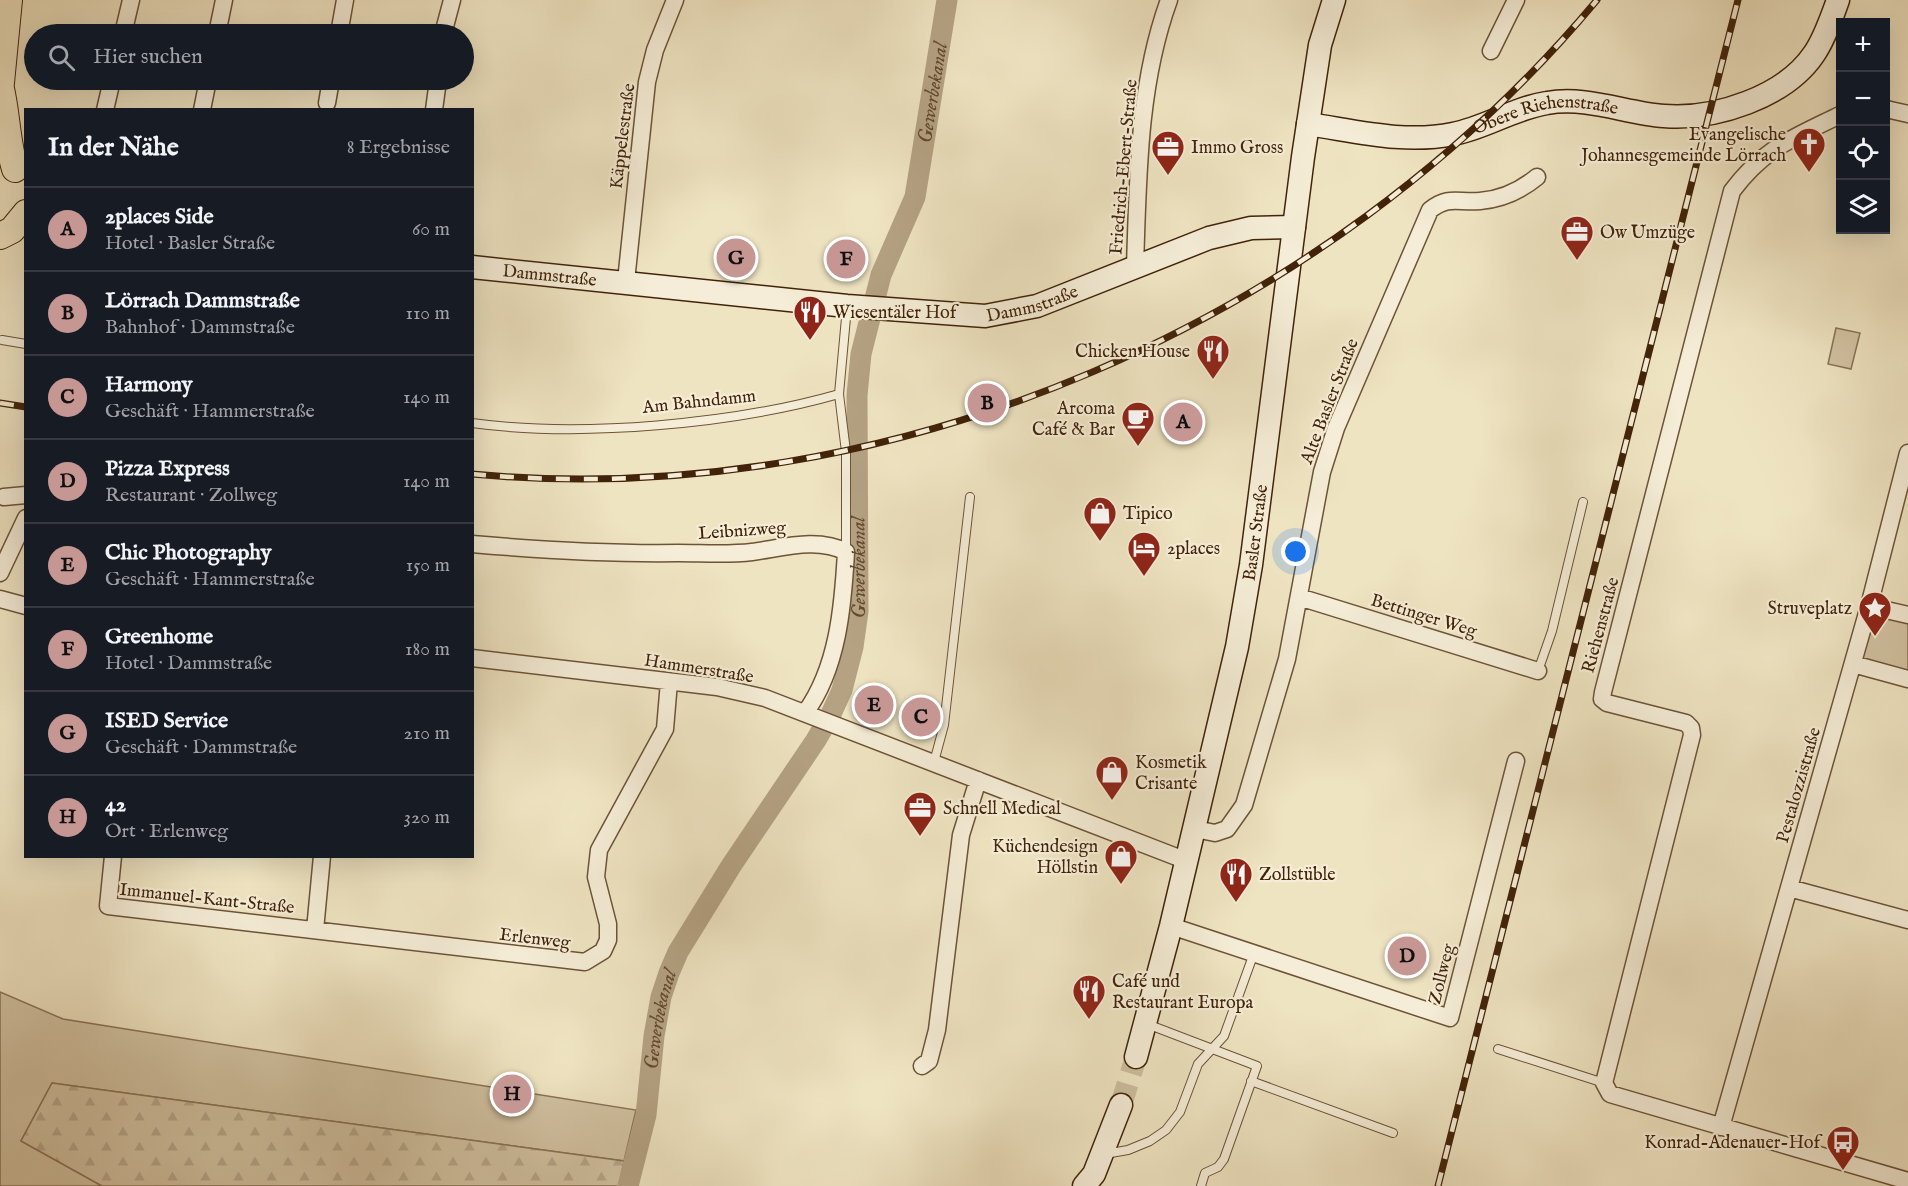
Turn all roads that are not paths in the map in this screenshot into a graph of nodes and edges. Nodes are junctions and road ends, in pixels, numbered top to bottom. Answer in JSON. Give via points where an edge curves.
{"nodes":[{"id":1,"x":9,"y":0,"type":"edge"},
{"id":2,"x":131,"y":0,"type":"edge"},
{"id":3,"x":224,"y":0,"type":"edge"},
{"id":4,"x":345,"y":0,"type":"edge"},
{"id":5,"x":452,"y":0,"type":"edge"},
{"id":6,"x":675,"y":0,"type":"edge"},
{"id":7,"x":1169,"y":0,"type":"edge"},
{"id":8,"x":1334,"y":0,"type":"edge"},
{"id":9,"x":1516,"y":0,"type":"edge"},
{"id":10,"x":1838,"y":0,"type":"edge"},
{"id":11,"x":125,"y":24,"type":"edge"},
{"id":12,"x":219,"y":24,"type":"edge"},
{"id":13,"x":341,"y":24,"type":"edge"},
{"id":14,"x":446,"y":24,"type":"edge"},
{"id":15,"x":1491,"y":51,"type":"dead end"},
{"id":16,"x":110,"y":90,"type":"edge"},
{"id":17,"x":206,"y":90,"type":"edge"},
{"id":18,"x":329,"y":90,"type":"edge"},
{"id":19,"x":437,"y":90,"type":"edge"},
{"id":20,"x":1,"y":91,"type":"edge"},
{"id":21,"x":327,"y":103,"type":"dead end"},
{"id":22,"x":105,"y":108,"type":"edge"},
{"id":23,"x":202,"y":108,"type":"edge"},
{"id":24,"x":434,"y":108,"type":"edge"},
{"id":25,"x":1890,"y":110,"type":"edge"},
{"id":26,"x":1908,"y":114,"type":"edge"},
{"id":27,"x":1836,"y":117,"type":"edge"},
{"id":28,"x":1308,"y":124,"type":"junction"},
{"id":29,"x":17,"y":173,"type":"edge"},
{"id":30,"x":1537,"y":177,"type":"dead end"},
{"id":31,"x":1294,"y":227,"type":"junction"},
{"id":32,"x":474,"y":267,"type":"edge"},
{"id":33,"x":1135,"y":267,"type":"junction"},
{"id":34,"x":626,"y":281,"type":"junction"},
{"id":35,"x":847,"y":306,"type":"junction"},
{"id":36,"x":2,"y":340,"type":"dead end"},
{"id":37,"x":24,"y":344,"type":"edge"},
{"id":38,"x":839,"y":394,"type":"junction"},
{"id":39,"x":474,"y":423,"type":"edge"},
{"id":40,"x":1908,"y":453,"type":"edge"},
{"id":41,"x":24,"y":495,"type":"edge"},
{"id":42,"x":4,"y":497,"type":"dead end"},
{"id":43,"x":970,"y":497,"type":"dead end"},
{"id":44,"x":1583,"y":502,"type":"dead end"},
{"id":45,"x":24,"y":522,"type":"edge"},
{"id":46,"x":474,"y":544,"type":"edge"},
{"id":47,"x":846,"y":552,"type":"junction"},
{"id":48,"x":0,"y":573,"type":"edge"},
{"id":49,"x":1299,"y":597,"type":"junction"},
{"id":50,"x":0,"y":598,"type":"edge"},
{"id":51,"x":22,"y":606,"type":"edge"},
{"id":52,"x":1869,"y":606,"type":"junction"},
{"id":53,"x":0,"y":611,"type":"edge"},
{"id":54,"x":1908,"y":615,"type":"edge"},
{"id":55,"x":474,"y":658,"type":"edge"},
{"id":56,"x":1852,"y":664,"type":"junction"},
{"id":57,"x":1538,"y":671,"type":"joint"},
{"id":58,"x":1908,"y":679,"type":"edge"},
{"id":59,"x":669,"y":682,"type":"junction"},
{"id":60,"x":810,"y":714,"type":"junction"},
{"id":61,"x":1516,"y":760,"type":"dead end"},
{"id":62,"x":934,"y":762,"type":"junction"},
{"id":63,"x":978,"y":780,"type":"junction"},
{"id":64,"x":1195,"y":829,"type":"junction"},
{"id":65,"x":112,"y":858,"type":"edge"},
{"id":66,"x":322,"y":858,"type":"edge"},
{"id":67,"x":1187,"y":861,"type":"junction"},
{"id":68,"x":1789,"y":888,"type":"junction"},
{"id":69,"x":1908,"y":920,"type":"edge"},
{"id":70,"x":1171,"y":926,"type":"junction"},
{"id":71,"x":315,"y":930,"type":"junction"},
{"id":72,"x":1254,"y":953,"type":"junction"},
{"id":73,"x":1146,"y":1024,"type":"junction"},
{"id":74,"x":1210,"y":1049,"type":"junction"},
{"id":75,"x":1497,"y":1049,"type":"dead end"},
{"id":76,"x":1136,"y":1057,"type":"tunnel mouth"},
{"id":77,"x":922,"y":1066,"type":"dead end"},
{"id":78,"x":1251,"y":1081,"type":"junction"},
{"id":79,"x":1604,"y":1083,"type":"junction"},
{"id":80,"x":1121,"y":1105,"type":"tunnel mouth"},
{"id":81,"x":1721,"y":1127,"type":"junction"},
{"id":82,"x":1393,"y":1133,"type":"dead end"},
{"id":83,"x":1093,"y":1175,"type":"edge"},
{"id":84,"x":1908,"y":1181,"type":"edge"},
{"id":85,"x":1201,"y":1186,"type":"edge"}],
"edges":[{"from":1,"to":20,"type":"main road"},
{"from":2,"to":11,"type":"street"},
{"from":3,"to":12,"type":"street"},
{"from":4,"to":13,"type":"street"},
{"from":5,"to":14,"type":"street"},
{"from":6,"to":34,"type":"street","name":"Käppelestraße","via":[[647,82]]},
{"from":7,"to":33,"type":"street","name":"Friedrich-Ebert-Straße","via":[[1157,33],[1145,101]]},
{"from":8,"to":28,"type":"main road","name":"Basler Straße","via":[[1320,45]]},
{"from":9,"to":15,"type":"street"},
{"from":10,"to":28,"type":"main road","name":"Obere Riehenstraße","via":[[1815,54],[1778,90],[1731,108],[1664,116],[1584,101],[1547,102],[1455,134],[1428,138],[1398,138]]},
{"from":16,"to":22,"type":"street"},
{"from":17,"to":23,"type":"street"},
{"from":18,"to":21,"type":"street"},
{"from":19,"to":24,"type":"street"},
{"from":20,"to":29,"type":"main road","via":[[9,150]]},
{"from":25,"to":26,"type":"street"},
{"from":27,"to":79,"type":"street","name":"Riehenstraße","via":[[1781,144],[1750,167],[1731,191],[1602,692],[1607,703],[1686,723],[1692,735]]},
{"from":28,"to":31,"type":"main road","name":"Basler Straße"},
{"from":30,"to":49,"type":"street","name":"Alte Basler Straße","via":[[1512,194],[1480,201],[1441,201],[1430,210],[1336,428],[1320,477]]},
{"from":31,"to":33,"type":"main road","name":"Dammstraße","via":[[1251,228],[1209,238]]},
{"from":31,"to":64,"type":"main road","name":"Basler Straße","via":[[1251,565],[1237,648]]},
{"from":32,"to":34,"type":"main road","name":"Dammstraße"},
{"from":33,"to":35,"type":"main road","name":"Dammstraße","via":[[1037,306],[1003,315]]},
{"from":34,"to":35,"type":"main road","name":"Dammstraße"},
{"from":35,"to":38,"type":"lane"},
{"from":36,"to":37,"type":"lane"},
{"from":38,"to":39,"type":"lane","name":"Am Bahndamm","via":[[796,406],[618,427],[508,428]]},
{"from":38,"to":47,"type":"lane","via":[[846,452]]},
{"from":40,"to":52,"type":"street","name":"Pestalozzistraße"},
{"from":41,"to":42,"type":"street"},
{"from":43,"to":62,"type":"lane","via":[[944,725]]},
{"from":44,"to":57,"type":"lane","via":[[1552,631]]},
{"from":45,"to":48,"type":"street"},
{"from":46,"to":47,"type":"street","name":"Leibnizweg","via":[[572,552],[742,553],[817,544],[833,545]]},
{"from":47,"to":60,"type":"street","via":[[843,605]]},
{"from":49,"to":57,"type":"street","name":"Bettinger Weg"},
{"from":49,"to":64,"type":"street","name":"Alte Basler Straße","via":[[1287,659],[1244,805],[1227,829],[1215,833]]},
{"from":50,"to":51,"type":"street"},
{"from":51,"to":53,"type":"street"},
{"from":52,"to":54,"type":"street"},
{"from":52,"to":56,"type":"street","name":"Pestalozzistraße"},
{"from":55,"to":59,"type":"street","name":"Hammerstraße"},
{"from":56,"to":58,"type":"street"},
{"from":56,"to":68,"type":"street","name":"Pestalozzistraße"},
{"from":59,"to":60,"type":"street","name":"Hammerstraße","via":[[717,687]]},
{"from":59,"to":71,"type":"street","name":"Erlenweg","via":[[665,729],[599,850],[596,877],[608,940],[595,958],[573,963]]},
{"from":60,"to":62,"type":"street","name":"Hammerstraße"},
{"from":61,"to":72,"type":"street","name":"Zollweg","via":[[1450,1018]]},
{"from":62,"to":63,"type":"street","name":"Hammerstraße"},
{"from":63,"to":67,"type":"street","name":"Hammerstraße"},
{"from":63,"to":77,"type":"street","via":[[961,835],[937,1030],[929,1061]]},
{"from":64,"to":67,"type":"main road","name":"Basler Straße"},
{"from":65,"to":71,"type":"street","name":"Immanuel-Kant-Straße","via":[[108,906]]},
{"from":66,"to":71,"type":"street"},
{"from":67,"to":70,"type":"main road","name":"Basler Straße"},
{"from":68,"to":69,"type":"street"},
{"from":68,"to":81,"type":"street","name":"Pestalozzistraße"},
{"from":70,"to":72,"type":"street","name":"Zollweg"},
{"from":70,"to":73,"type":"main road","name":"Basler Straße"},
{"from":72,"to":74,"type":"lane","via":[[1224,1036]]},
{"from":73,"to":74,"type":"lane"},
{"from":73,"to":76,"type":"main road","name":"Basler Straße"},
{"from":74,"to":78,"type":"lane","via":[[1257,1066]]},
{"from":74,"to":83,"type":"lane","via":[[1197,1064],[1180,1112],[1166,1130]]},
{"from":75,"to":79,"type":"lane"},
{"from":78,"to":82,"type":"lane"},
{"from":78,"to":85,"type":"lane","via":[[1224,1159],[1205,1173]]},
{"from":79,"to":81,"type":"street","via":[[1610,1094]]},
{"from":80,"to":83,"type":"main road"},
{"from":81,"to":84,"type":"street"}]}
